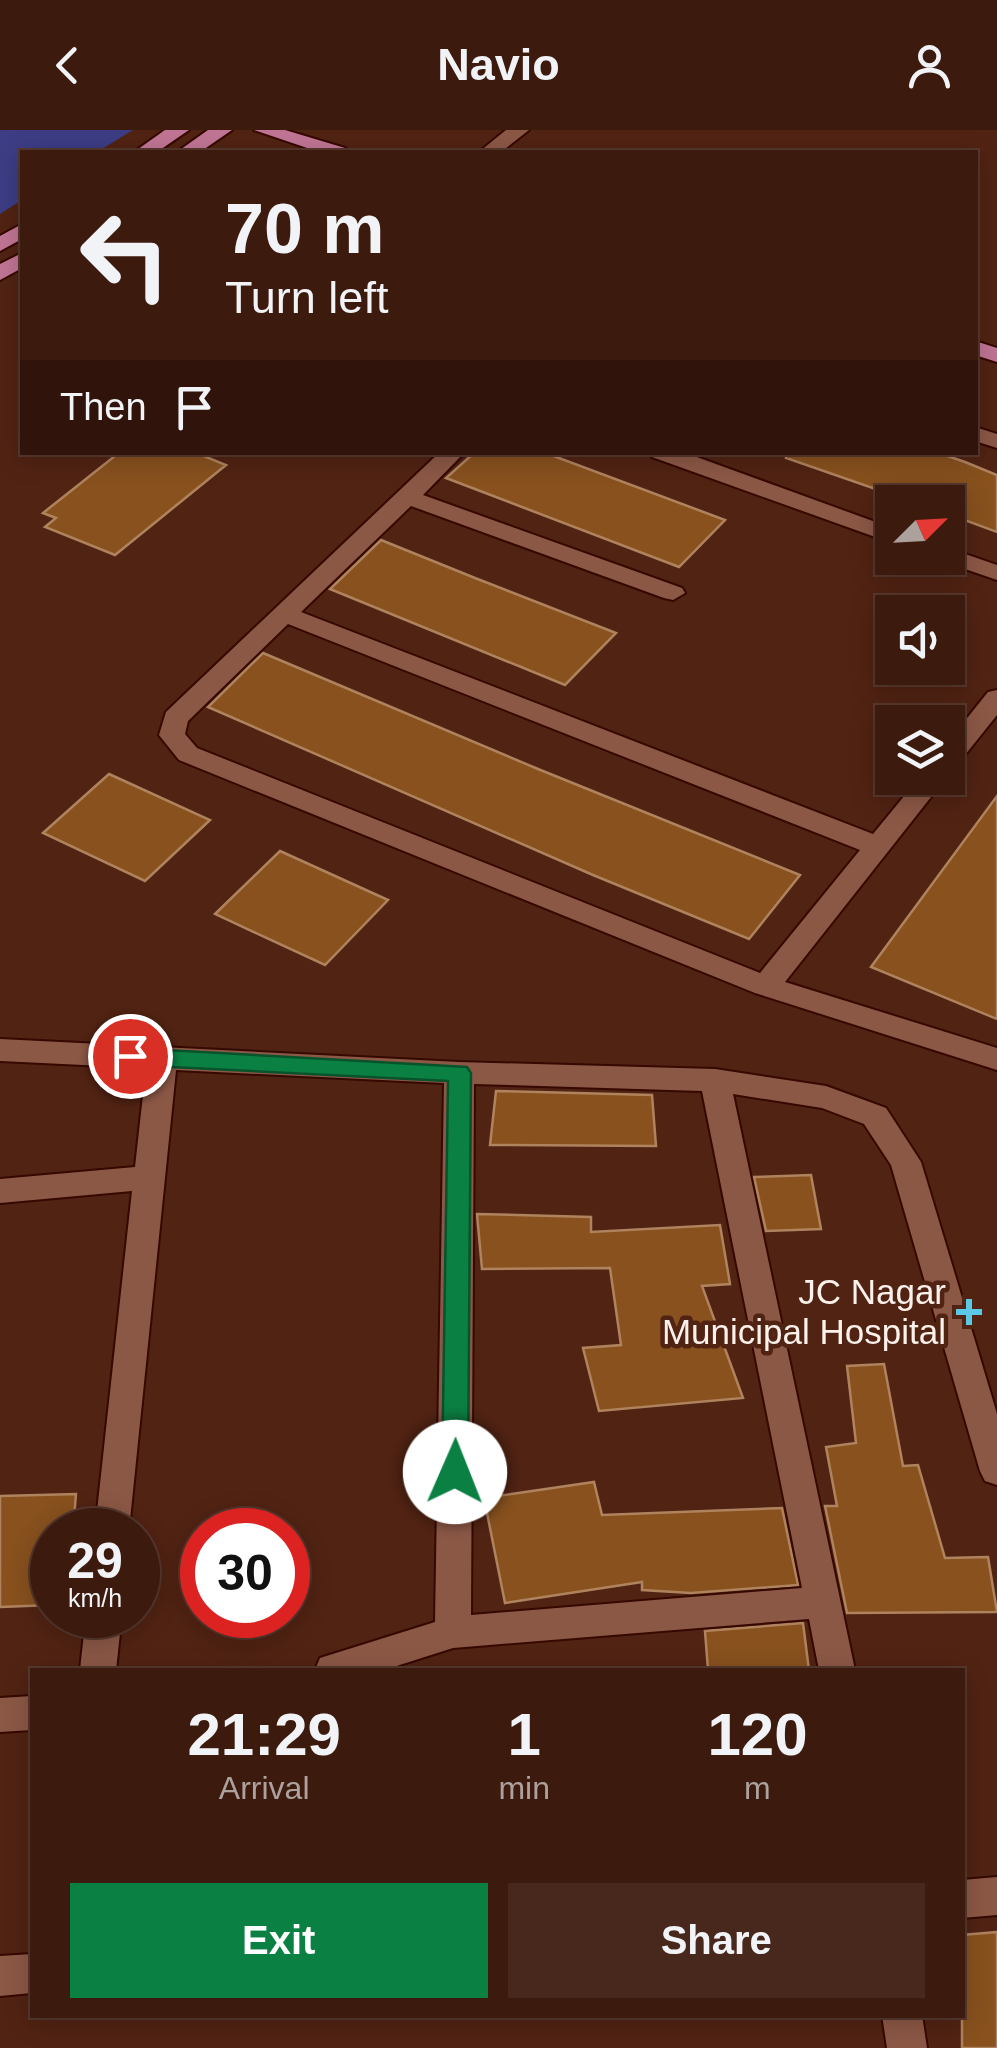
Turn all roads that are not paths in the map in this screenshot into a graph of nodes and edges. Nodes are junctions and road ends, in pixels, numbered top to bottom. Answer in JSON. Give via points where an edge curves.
{"nodes":[{"id":1,"x":179,"y":130,"type":"edge"},
{"id":2,"x":222,"y":130,"type":"edge"},
{"id":3,"x":264,"y":130,"type":"edge"},
{"id":4,"x":519,"y":130,"type":"edge"},
{"id":5,"x":147,"y":150,"type":"edge"},
{"id":6,"x":190,"y":150,"type":"edge"},
{"id":7,"x":331,"y":150,"type":"edge"},
{"id":8,"x":492,"y":150,"type":"edge"},
{"id":9,"x":451,"y":455,"type":"edge"},
{"id":10,"x":668,"y":455,"type":"edge"},
{"id":11,"x":406,"y":497,"type":"junction"},
{"id":12,"x":875,"y":530,"type":"edge"},
{"id":13,"x":965,"y":562,"type":"edge"},
{"id":14,"x":997,"y":573,"type":"edge"},
{"id":15,"x":673,"y":594,"type":"dead end"},
{"id":16,"x":284,"y":614,"type":"junction"},
{"id":17,"x":997,"y":698,"type":"edge"},
{"id":18,"x":965,"y":738,"type":"edge"},
{"id":19,"x":919,"y":795,"type":"edge"},
{"id":20,"x":877,"y":846,"type":"junction"},
{"id":21,"x":765,"y":986,"type":"junction"},
{"id":22,"x":0,"y":1050,"type":"edge"},
{"id":23,"x":162,"y":1058,"type":"junction"},
{"id":24,"x":997,"y":1059,"type":"edge"},
{"id":25,"x":460,"y":1073,"type":"junction"},
{"id":26,"x":715,"y":1080,"type":"junction"},
{"id":27,"x":149,"y":1178,"type":"junction"},
{"id":28,"x":0,"y":1191,"type":"edge"},
{"id":29,"x":997,"y":1472,"type":"edge"},
{"id":30,"x":114,"y":1508,"type":"edge"},
{"id":31,"x":823,"y":1602,"type":"junction"},
{"id":32,"x":453,"y":1632,"type":"junction"},
{"id":33,"x":101,"y":1638,"type":"edge"},
{"id":34,"x":98,"y":1668,"type":"edge"},
{"id":35,"x":340,"y":1668,"type":"edge"},
{"id":36,"x":837,"y":1668,"type":"edge"},
{"id":37,"x":30,"y":1712,"type":"edge"},
{"id":38,"x":0,"y":1715,"type":"edge"},
{"id":39,"x":997,"y":1896,"type":"edge"},
{"id":40,"x":965,"y":1899,"type":"edge"},
{"id":41,"x":30,"y":1974,"type":"edge"},
{"id":42,"x":0,"y":1976,"type":"edge"},
{"id":43,"x":902,"y":2018,"type":"edge"},
{"id":44,"x":907,"y":2048,"type":"edge"}],
"edges":[{"from":1,"to":5,"type":"main road"},
{"from":2,"to":6,"type":"main road"},
{"from":3,"to":7,"type":"main road"},
{"from":4,"to":8,"type":"street"},
{"from":9,"to":11,"type":"street"},
{"from":10,"to":12,"type":"street"},
{"from":11,"to":15,"type":"street"},
{"from":11,"to":16,"type":"street"},
{"from":13,"to":14,"type":"street"},
{"from":16,"to":20,"type":"street"},
{"from":16,"to":21,"type":"street","via":[[175,718],[172,735],[188,754]]},
{"from":17,"to":18,"type":"street"},
{"from":19,"to":20,"type":"street"},
{"from":20,"to":21,"type":"street"},
{"from":21,"to":24,"type":"street"},
{"from":22,"to":23,"type":"street"},
{"from":23,"to":25,"type":"street"},
{"from":23,"to":27,"type":"street"},
{"from":25,"to":26,"type":"street"},
{"from":25,"to":32,"type":"street"},
{"from":26,"to":29,"type":"street","via":[[826,1097],[875,1116],[906,1162]]},
{"from":26,"to":31,"type":"street"},
{"from":27,"to":28,"type":"street"},
{"from":27,"to":30,"type":"street"},
{"from":31,"to":32,"type":"street"},
{"from":31,"to":36,"type":"street"},
{"from":32,"to":35,"type":"street"},
{"from":33,"to":34,"type":"street"},
{"from":37,"to":38,"type":"street"},
{"from":39,"to":40,"type":"street"},
{"from":41,"to":42,"type":"street"},
{"from":43,"to":44,"type":"street"}]}
